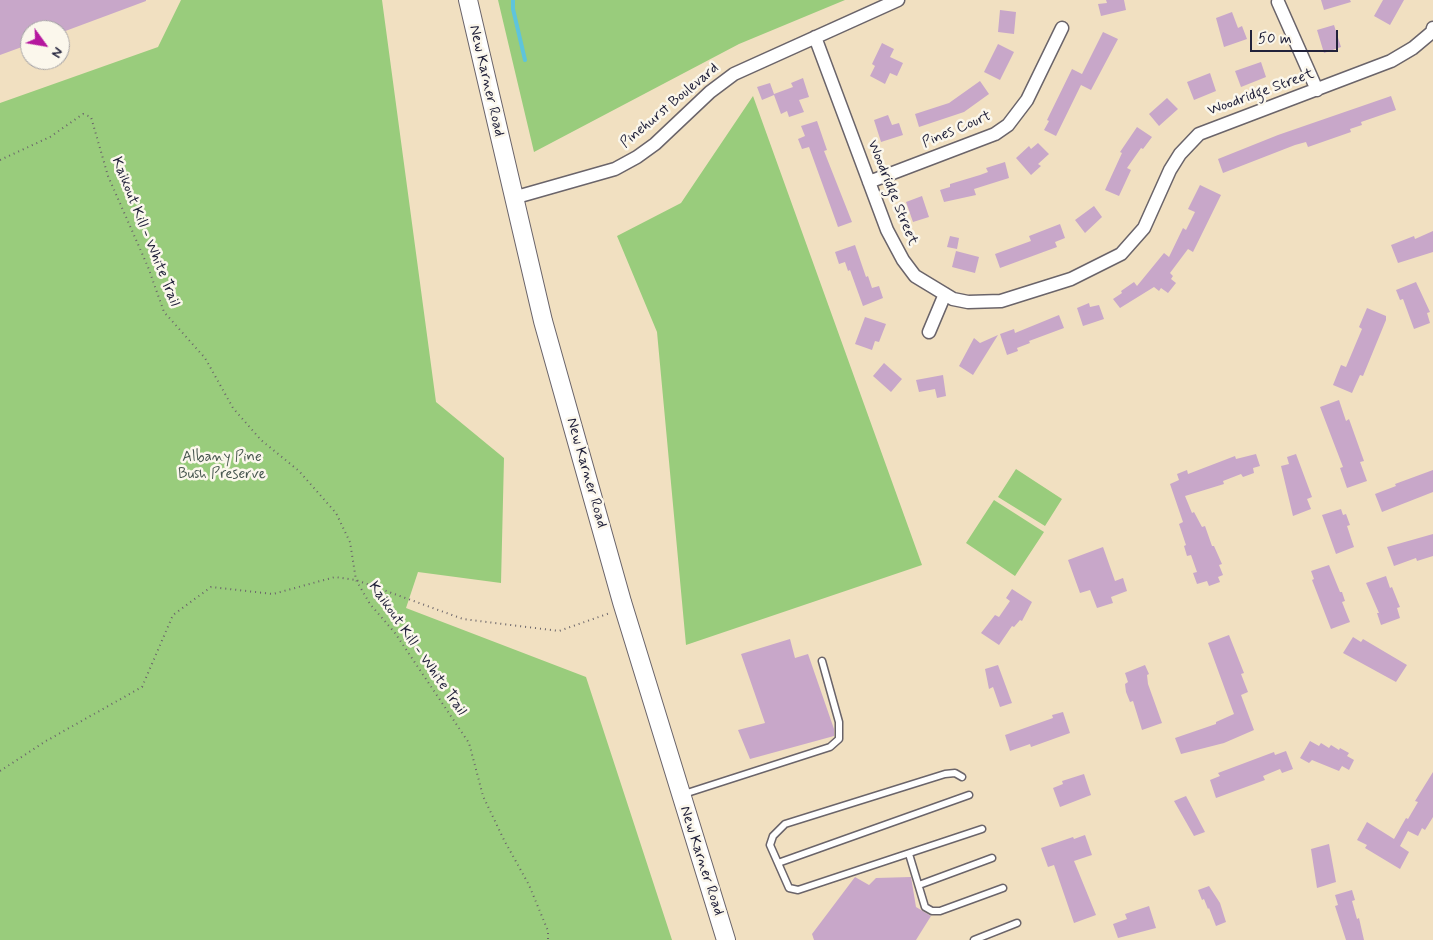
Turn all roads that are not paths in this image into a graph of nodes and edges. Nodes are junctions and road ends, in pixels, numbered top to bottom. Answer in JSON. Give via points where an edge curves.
{"nodes":[{"id":1,"x":468,"y":0,"type":"edge"},
{"id":2,"x":898,"y":0,"type":"edge"},
{"id":3,"x":1278,"y":2,"type":"dead end"},
{"id":4,"x":1062,"y":28,"type":"dead end"},
{"id":5,"x":1433,"y":31,"type":"edge"},
{"id":6,"x":815,"y":38,"type":"junction"},
{"id":7,"x":1316,"y":90,"type":"junction"},
{"id":8,"x":869,"y":182,"type":"junction"},
{"id":9,"x":513,"y":198,"type":"junction"},
{"id":10,"x":945,"y":294,"type":"junction"},
{"id":11,"x":929,"y":332,"type":"dead end"},
{"id":12,"x":822,"y":661,"type":"dead end"},
{"id":13,"x":962,"y":777,"type":"dead end"},
{"id":14,"x":969,"y":795,"type":"dead end"},
{"id":15,"x":680,"y":796,"type":"junction"},
{"id":16,"x":982,"y":829,"type":"dead end"},
{"id":17,"x":909,"y":854,"type":"junction"},
{"id":18,"x":992,"y":858,"type":"dead end"},
{"id":19,"x":778,"y":863,"type":"junction"},
{"id":20,"x":919,"y":885,"type":"junction"},
{"id":21,"x":1004,"y":888,"type":"dead end"},
{"id":22,"x":1016,"y":923,"type":"dead end"},
{"id":23,"x":993,"y":937,"type":"edge"},
{"id":24,"x":726,"y":940,"type":"edge"},
{"id":25,"x":974,"y":940,"type":"edge"}],
"edges":[{"from":1,"to":9,"type":"main road","name":"New Karner Road"},
{"from":2,"to":6,"type":"street","name":"Pinehurst Boulevard"},
{"from":3,"to":7,"type":"street"},
{"from":4,"to":8,"type":"street","name":"Pines Court","via":[[1027,100],[1008,125],[995,134]]},
{"from":5,"to":7,"type":"street","name":"Woodridge Street","via":[[1391,61]]},
{"from":6,"to":8,"type":"street","name":"Woodridge Street"},
{"from":6,"to":9,"type":"street","name":"Pinehurst Boulevard","via":[[734,74],[629,162]]},
{"from":7,"to":10,"type":"street","name":"Woodridge Street","via":[[1199,134],[1170,170],[1144,228],[1121,254],[1096,268],[1001,301],[968,302]]},
{"from":8,"to":10,"type":"street","name":"Woodridge Street","via":[[887,230],[903,260],[915,276]]},
{"from":9,"to":15,"type":"main road","name":"New Karner Road","via":[[543,321]]},
{"from":10,"to":11,"type":"street"},
{"from":12,"to":15,"type":"lane","via":[[839,722],[839,739],[830,747]]},
{"from":13,"to":19,"type":"lane","via":[[956,773],[945,774],[785,824],[770,845]]},
{"from":14,"to":19,"type":"lane"},
{"from":15,"to":24,"type":"main road","name":"New Karner Road"},
{"from":16,"to":17,"type":"lane"},
{"from":17,"to":19,"type":"lane","via":[[798,890],[789,888]]},
{"from":17,"to":20,"type":"lane"},
{"from":18,"to":20,"type":"lane"},
{"from":20,"to":21,"type":"lane","via":[[925,907],[932,911]]},
{"from":22,"to":23,"type":"lane"},
{"from":23,"to":25,"type":"lane"}]}
